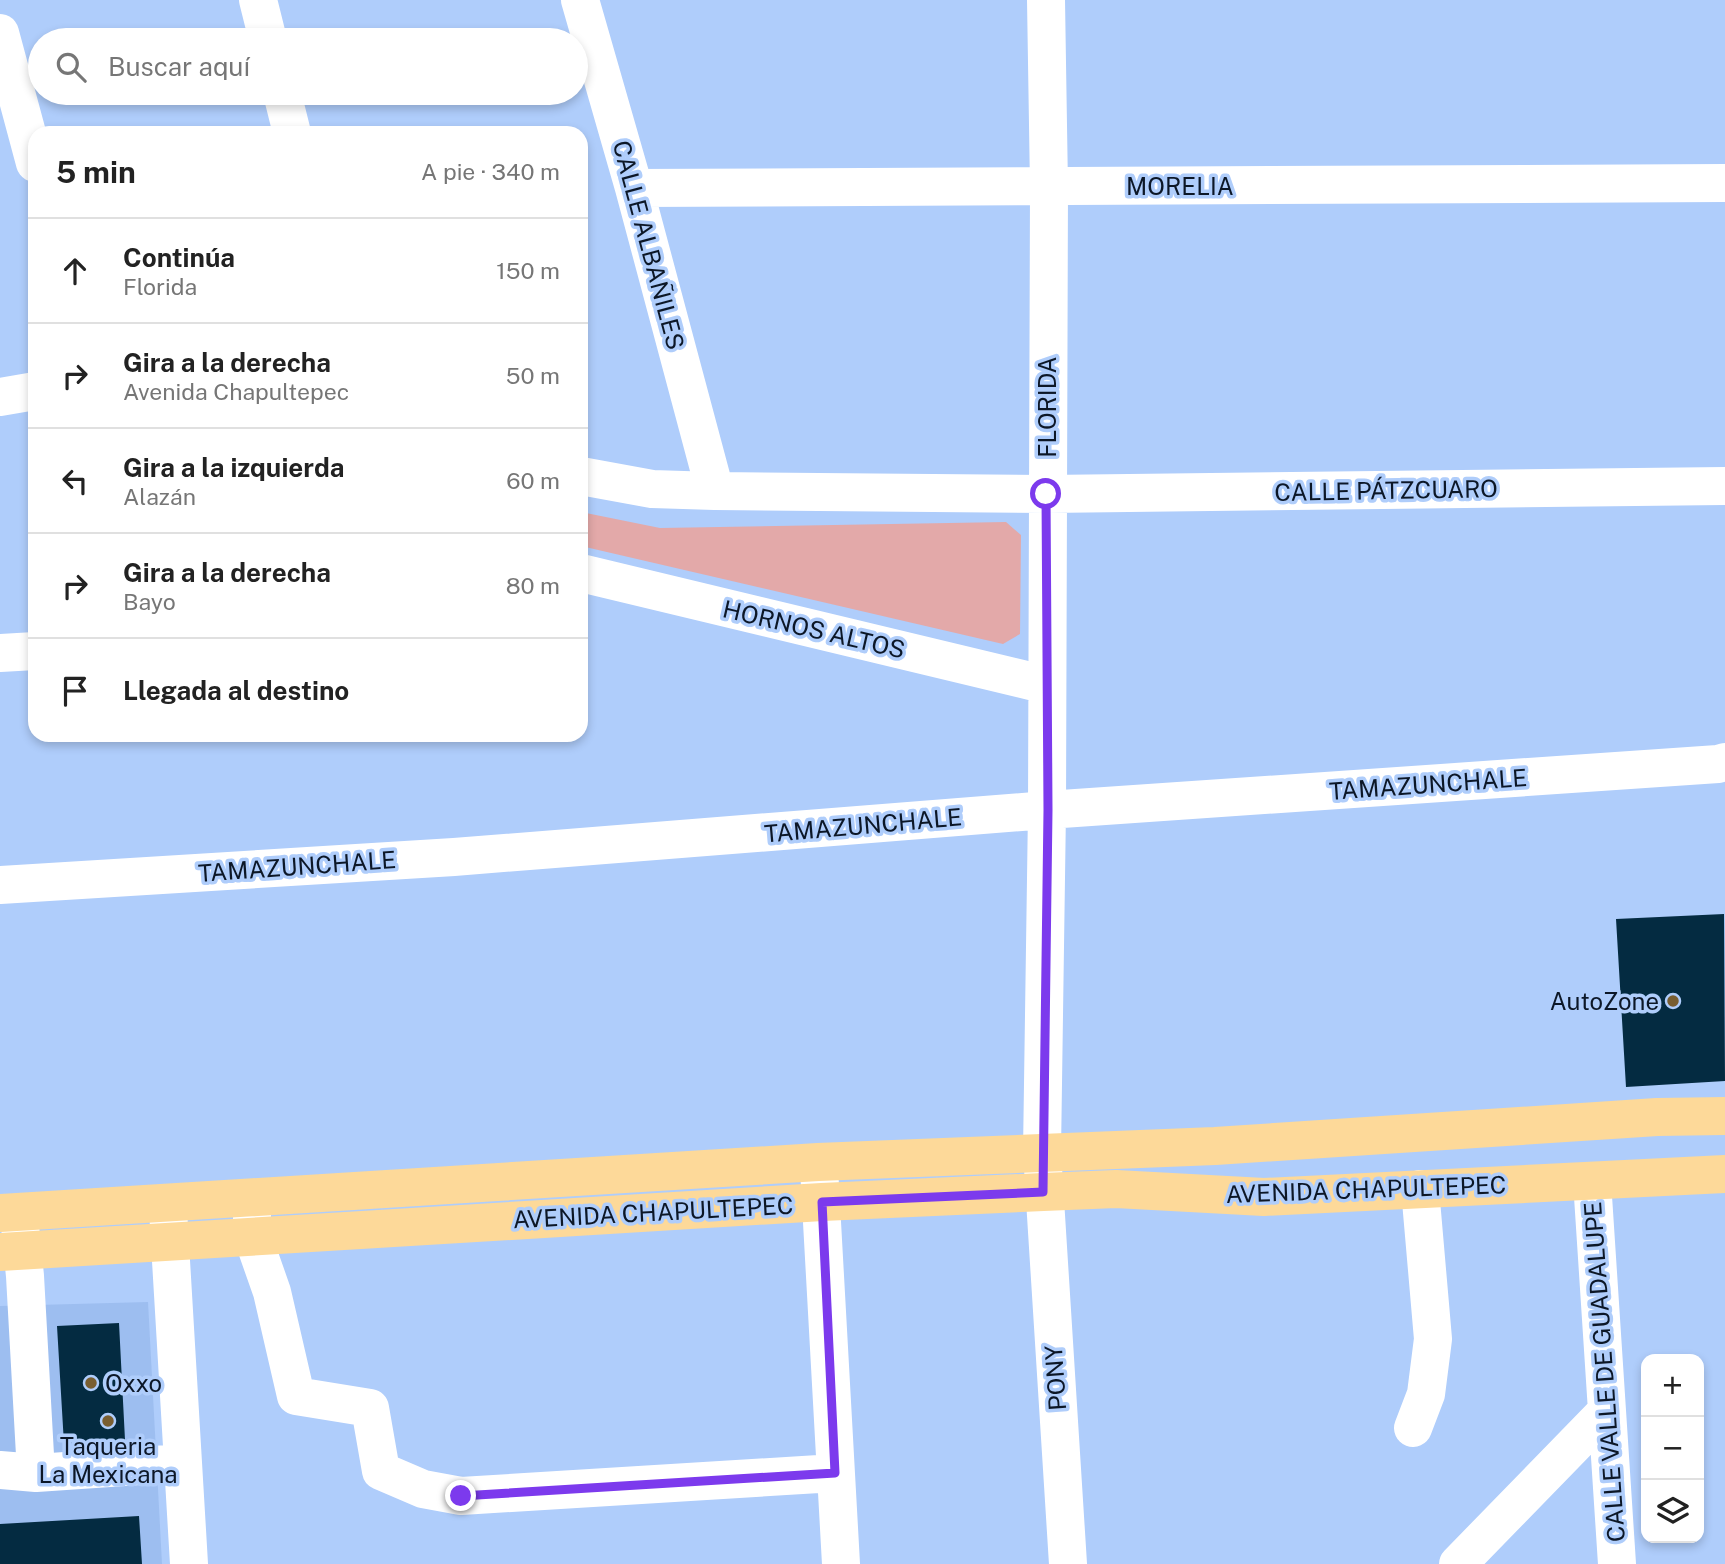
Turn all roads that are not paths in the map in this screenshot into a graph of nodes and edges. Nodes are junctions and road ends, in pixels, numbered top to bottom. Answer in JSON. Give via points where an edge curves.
{"nodes":[{"id":1,"x":258,"y":0,"type":"edge"},
{"id":2,"x":580,"y":0,"type":"edge"},
{"id":3,"x":1046,"y":0,"type":"edge"},
{"id":4,"x":265,"y":28,"type":"edge"},
{"id":5,"x":0,"y":33,"type":"edge"},
{"id":6,"x":285,"y":105,"type":"edge"},
{"id":7,"x":290,"y":126,"type":"edge"},
{"id":8,"x":28,"y":137,"type":"edge"},
{"id":9,"x":1725,"y":183,"type":"edge"},
{"id":10,"x":1049,"y":187,"type":"junction"},
{"id":11,"x":634,"y":188,"type":"junction"},
{"id":12,"x":28,"y":392,"type":"edge"},
{"id":13,"x":0,"y":397,"type":"edge"},
{"id":14,"x":588,"y":477,"type":"edge"},
{"id":15,"x":1725,"y":486,"type":"edge"},
{"id":16,"x":715,"y":491,"type":"junction"},
{"id":17,"x":1046,"y":494,"type":"junction"},
{"id":18,"x":588,"y":575,"type":"edge"},
{"id":19,"x":28,"y":651,"type":"edge"},
{"id":20,"x":0,"y":653,"type":"edge"},
{"id":21,"x":1047,"y":685,"type":"junction"},
{"id":22,"x":1725,"y":762,"type":"edge"},
{"id":23,"x":1048,"y":810,"type":"junction"},
{"id":24,"x":0,"y":885,"type":"edge"},
{"id":25,"x":1725,"y":1115,"type":"edge"},
{"id":26,"x":1042,"y":1152,"type":"junction"},
{"id":27,"x":818,"y":1162,"type":"junction"},
{"id":28,"x":1725,"y":1174,"type":"edge"},
{"id":29,"x":1592,"y":1181,"type":"junction"},
{"id":30,"x":1420,"y":1189,"type":"junction"},
{"id":31,"x":1043,"y":1192,"type":"junction"},
{"id":32,"x":252,"y":1197,"type":"junction"},
{"id":33,"x":822,"y":1202,"type":"junction"},
{"id":34,"x":168,"y":1203,"type":"junction"},
{"id":35,"x":9,"y":1213,"type":"edge"},
{"id":36,"x":252,"y":1235,"type":"junction"},
{"id":37,"x":171,"y":1240,"type":"junction"},
{"id":38,"x":11,"y":1251,"type":"edge"},
{"id":39,"x":1606,"y":1412,"type":"junction"},
{"id":40,"x":1413,"y":1428,"type":"dead end"},
{"id":41,"x":184,"y":1463,"type":"junction"},
{"id":42,"x":18,"y":1471,"type":"edge"},
{"id":43,"x":835,"y":1473,"type":"junction"},
{"id":44,"x":189,"y":1564,"type":"edge"},
{"id":45,"x":841,"y":1564,"type":"edge"},
{"id":46,"x":1068,"y":1564,"type":"edge"},
{"id":47,"x":1458,"y":1564,"type":"edge"},
{"id":48,"x":1617,"y":1564,"type":"edge"}],
"edges":[{"from":1,"to":4,"type":"street"},
{"from":2,"to":11,"type":"street","name":"CALLE ALBAÑILES"},
{"from":3,"to":10,"type":"street","name":"FLORIDA"},
{"from":5,"to":8,"type":"street"},
{"from":6,"to":7,"type":"street"},
{"from":9,"to":10,"type":"street","name":"MORELIA"},
{"from":10,"to":11,"type":"street","name":"MORELIA"},
{"from":10,"to":17,"type":"street","name":"FLORIDA"},
{"from":11,"to":16,"type":"street","name":"CALLE ALBAÑILES"},
{"from":12,"to":13,"type":"street"},
{"from":14,"to":16,"type":"street","via":[[652,489]]},
{"from":15,"to":17,"type":"street","name":"CALLE PÁTZCUARO"},
{"from":16,"to":17,"type":"street"},
{"from":17,"to":21,"type":"street","name":"FLORIDA"},
{"from":18,"to":21,"type":"street","name":"HORNOS ALTOS"},
{"from":19,"to":20,"type":"street"},
{"from":21,"to":23,"type":"street","name":"FLORIDA"},
{"from":22,"to":23,"type":"street","name":"TAMAZUNCHALE"},
{"from":23,"to":24,"type":"street","name":"TAMAZUNCHALE","via":[[454,857]]},
{"from":23,"to":26,"type":"street","name":"FLORIDA"},
{"from":25,"to":26,"type":"main road","name":"AVENIDA CHAPULTEPEC"},
{"from":26,"to":27,"type":"main road","name":"AVENIDA CHAPULTEPEC"},
{"from":26,"to":31,"type":"street","name":"FLORIDA"},
{"from":27,"to":32,"type":"main road","name":"AVENIDA CHAPULTEPEC"},
{"from":27,"to":33,"type":"street"},
{"from":28,"to":29,"type":"main road","name":"AVENIDA CHAPULTEPEC"},
{"from":29,"to":30,"type":"main road","name":"AVENIDA CHAPULTEPEC"},
{"from":29,"to":39,"type":"street","name":"CALLE VALLE DE GUADALUPE"},
{"from":30,"to":31,"type":"main road","name":"AVENIDA CHAPULTEPEC","via":[[1264,1197],[1116,1189]]},
{"from":30,"to":40,"type":"street","via":[[1433,1339],[1426,1394]]},
{"from":31,"to":33,"type":"main road","name":"AVENIDA CHAPULTEPEC"},
{"from":31,"to":46,"type":"street","name":"PONY"},
{"from":32,"to":34,"type":"main road","name":"AVENIDA CHAPULTEPEC"},
{"from":32,"to":36,"type":"street"},
{"from":33,"to":36,"type":"main road","name":"AVENIDA CHAPULTEPEC"},
{"from":33,"to":43,"type":"street"},
{"from":34,"to":35,"type":"main road","name":"AVENIDA CHAPULTEPEC"},
{"from":34,"to":37,"type":"street"},
{"from":35,"to":38,"type":"street"},
{"from":36,"to":37,"type":"main road","name":"AVENIDA CHAPULTEPEC"},
{"from":36,"to":43,"type":"street","via":[[272,1292],[296,1396],[370,1408],[380,1471],[422,1489],[461,1496]]},
{"from":37,"to":38,"type":"main road","name":"AVENIDA CHAPULTEPEC"},
{"from":37,"to":41,"type":"street"},
{"from":38,"to":42,"type":"street"},
{"from":39,"to":47,"type":"street"},
{"from":39,"to":48,"type":"street","name":"CALLE VALLE DE GUADALUPE"},
{"from":41,"to":42,"type":"street"},
{"from":41,"to":44,"type":"street"},
{"from":43,"to":45,"type":"street"}]}
